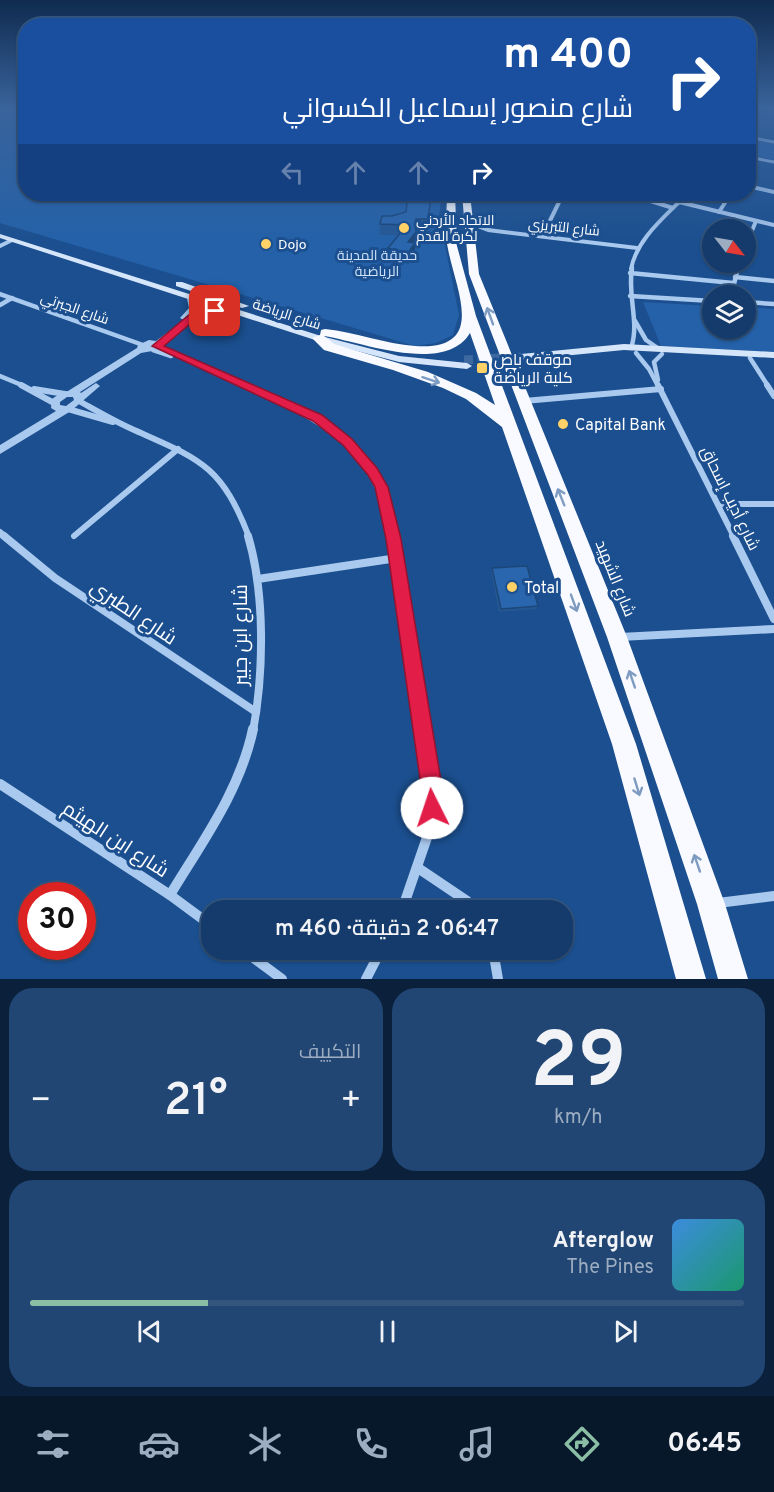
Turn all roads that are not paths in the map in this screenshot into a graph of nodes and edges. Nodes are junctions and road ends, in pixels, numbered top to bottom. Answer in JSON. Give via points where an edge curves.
{"nodes":[{"id":1,"x":756,"y":159,"type":"edge"},
{"id":2,"x":774,"y":162,"type":"edge"},
{"id":3,"x":756,"y":188,"type":"edge"},
{"id":4,"x":774,"y":192,"type":"edge"},
{"id":5,"x":451,"y":201,"type":"edge"},
{"id":6,"x":466,"y":201,"type":"edge"},
{"id":7,"x":559,"y":201,"type":"edge"},
{"id":8,"x":650,"y":201,"type":"edge"},
{"id":9,"x":726,"y":201,"type":"edge"},
{"id":10,"x":679,"y":202,"type":"joint"},
{"id":11,"x":673,"y":208,"type":"junction"},
{"id":12,"x":719,"y":212,"type":"junction"},
{"id":13,"x":748,"y":219,"type":"edge"},
{"id":14,"x":756,"y":221,"type":"edge"},
{"id":15,"x":774,"y":225,"type":"edge"},
{"id":16,"x":0,"y":229,"type":"edge"},
{"id":17,"x":468,"y":229,"type":"junction"},
{"id":18,"x":488,"y":230,"type":"junction"},
{"id":19,"x":543,"y":235,"type":"junction"},
{"id":20,"x":0,"y":236,"type":"edge"},
{"id":21,"x":12,"y":240,"type":"junction"},
{"id":22,"x":0,"y":246,"type":"edge"},
{"id":23,"x":637,"y":248,"type":"junction"},
{"id":24,"x":630,"y":273,"type":"junction"},
{"id":25,"x":736,"y":273,"type":"edge"},
{"id":26,"x":143,"y":274,"type":"junction"},
{"id":27,"x":735,"y":277,"type":"junction"},
{"id":28,"x":135,"y":279,"type":"junction"},
{"id":29,"x":774,"y":280,"type":"edge"},
{"id":30,"x":733,"y":283,"type":"joint"},
{"id":31,"x":0,"y":294,"type":"edge"},
{"id":32,"x":189,"y":296,"type":"junction"},
{"id":33,"x":630,"y":296,"type":"junction"},
{"id":34,"x":12,"y":298,"type":"junction"},
{"id":35,"x":702,"y":300,"type":"edge"},
{"id":36,"x":756,"y":303,"type":"edge"},
{"id":37,"x":774,"y":304,"type":"edge"},
{"id":38,"x":0,"y":305,"type":"edge"},
{"id":39,"x":231,"y":310,"type":"junction"},
{"id":40,"x":470,"y":316,"type":"junction"},
{"id":41,"x":634,"y":321,"type":"junction"},
{"id":42,"x":322,"y":336,"type":"junction"},
{"id":43,"x":150,"y":347,"type":"junction"},
{"id":44,"x":634,"y":350,"type":"junction"},
{"id":45,"x":660,"y":352,"type":"junction"},
{"id":46,"x":774,"y":357,"type":"edge"},
{"id":47,"x":750,"y":358,"type":"junction"},
{"id":48,"x":522,"y":360,"type":"tunnel mouth"},
{"id":49,"x":466,"y":363,"type":"tunnel mouth"},
{"id":50,"x":0,"y":376,"type":"edge"},
{"id":51,"x":30,"y":389,"type":"junction"},
{"id":52,"x":661,"y":389,"type":"junction"},
{"id":53,"x":68,"y":394,"type":"junction"},
{"id":54,"x":774,"y":396,"type":"edge"},
{"id":55,"x":79,"y":400,"type":"junction"},
{"id":56,"x":524,"y":401,"type":"junction"},
{"id":57,"x":54,"y":405,"type":"junction"},
{"id":58,"x":67,"y":409,"type":"junction"},
{"id":59,"x":119,"y":424,"type":"junction"},
{"id":60,"x":509,"y":430,"type":"junction"},
{"id":61,"x":4,"y":447,"type":"edge"},
{"id":62,"x":178,"y":449,"type":"junction"},
{"id":63,"x":719,"y":504,"type":"junction"},
{"id":64,"x":774,"y":504,"type":"edge"},
{"id":65,"x":0,"y":532,"type":"edge"},
{"id":66,"x":74,"y":536,"type":"dead end"},
{"id":67,"x":397,"y":558,"type":"junction"},
{"id":68,"x":258,"y":579,"type":"junction"},
{"id":69,"x":774,"y":620,"type":"edge"},
{"id":70,"x":774,"y":629,"type":"edge"},
{"id":71,"x":617,"y":637,"type":"junction"},
{"id":72,"x":256,"y":712,"type":"junction"},
{"id":73,"x":0,"y":784,"type":"edge"},
{"id":74,"x":418,"y":868,"type":"junction"},
{"id":75,"x":170,"y":895,"type":"junction"},
{"id":76,"x":774,"y":896,"type":"edge"},
{"id":77,"x":406,"y":900,"type":"edge"},
{"id":78,"x":465,"y":900,"type":"edge"},
{"id":79,"x":711,"y":904,"type":"junction"},
{"id":80,"x":201,"y":918,"type":"edge"},
{"id":81,"x":256,"y":960,"type":"edge"},
{"id":82,"x":376,"y":960,"type":"edge"},
{"id":83,"x":495,"y":960,"type":"edge"},
{"id":84,"x":282,"y":979,"type":"edge"},
{"id":85,"x":366,"y":979,"type":"edge"},
{"id":86,"x":498,"y":979,"type":"edge"},
{"id":87,"x":691,"y":979,"type":"edge"},
{"id":88,"x":733,"y":979,"type":"edge"}],
"edges":[{"from":1,"to":2,"type":"street"},
{"from":3,"to":4,"type":"street"},
{"from":5,"to":40,"type":"highway","via":[[450,234]]},
{"from":6,"to":17,"type":"highway","name":"شارع الشهيد"},
{"from":7,"to":19,"type":"street"},
{"from":8,"to":11,"type":"street"},
{"from":9,"to":12,"type":"street"},
{"from":10,"to":11,"type":"street"},
{"from":10,"to":12,"type":"street"},
{"from":11,"to":23,"type":"street"},
{"from":12,"to":13,"type":"street"},
{"from":14,"to":15,"type":"street"},
{"from":16,"to":26,"type":"main road","name":"شارع الرياضة"},
{"from":17,"to":18,"type":"street","name":"شارع التبريزي"},
{"from":17,"to":18,"type":"street","name":"شارع التبريزي"},
{"from":56,"to":17,"type":"highway","name":"شارع الشهيد","one_way":true,"via":[[474,274]]},
{"from":18,"to":19,"type":"street","name":"شارع التبريزي"},
{"from":19,"to":23,"type":"street","name":"شارع التبريزي"},
{"from":20,"to":21,"type":"main road","name":"شارع الرياضة"},
{"from":21,"to":22,"type":"street"},
{"from":21,"to":28,"type":"main road","name":"شارع الرياضة"},
{"from":23,"to":24,"type":"street"},
{"from":24,"to":30,"type":"street"},
{"from":24,"to":33,"type":"street"},
{"from":25,"to":27,"type":"street"},
{"from":26,"to":28,"type":"main road"},
{"from":26,"to":42,"type":"main road","name":"شارع الرياضة"},
{"from":27,"to":29,"type":"street"},
{"from":27,"to":30,"type":"street"},
{"from":28,"to":32,"type":"main road","name":"شارع الرياضة"},
{"from":31,"to":34,"type":"street","name":"شارع الجبرتي"},
{"from":32,"to":39,"type":"main road","name":"شارع الرياضة"},
{"from":32,"to":43,"type":"street","via":[[193,310]]},
{"from":33,"to":35,"type":"street"},
{"from":33,"to":41,"type":"street"},
{"from":34,"to":38,"type":"street"},
{"from":34,"to":43,"type":"street","name":"شارع الجبرتي"},
{"from":36,"to":37,"type":"street"},
{"from":39,"to":42,"type":"main road","name":"شارع الرياضة"},
{"from":39,"to":43,"type":"street","via":[[194,316]]},
{"from":40,"to":42,"type":"highway","via":[[458,341],[432,351],[349,335]]},
{"from":40,"to":60,"type":"highway"},
{"from":41,"to":44,"type":"street"},
{"from":41,"to":45,"type":"street","via":[[646,340]]},
{"from":42,"to":49,"type":"main road","name":"شارع الرياضة","via":[[399,359]]},
{"from":42,"to":60,"type":"highway","one_way":true,"via":[[329,347],[468,393],[492,410]]},
{"from":43,"to":53,"type":"street"},
{"from":43,"to":55,"type":"street"},
{"from":43,"to":67,"type":"street","via":[[287,403],[334,429],[381,487]]},
{"from":44,"to":45,"type":"main road"},
{"from":44,"to":48,"type":"main road"},
{"from":44,"to":52,"type":"street","name":"شارع أديب إسحاق"},
{"from":45,"to":46,"type":"main road"},
{"from":45,"to":47,"type":"main road"},
{"from":45,"to":52,"type":"street","name":"شارع أديب إسحاق","via":[[654,362]]},
{"from":46,"to":47,"type":"main road"},
{"from":47,"to":54,"type":"street"},
{"from":50,"to":51,"type":"street"},
{"from":51,"to":53,"type":"street"},
{"from":51,"to":57,"type":"street"},
{"from":52,"to":56,"type":"street"},
{"from":52,"to":63,"type":"street","name":"شارع أديب إسحاق"},
{"from":53,"to":55,"type":"street","via":[[76,394]]},
{"from":53,"to":57,"type":"street"},
{"from":55,"to":58,"type":"street"},
{"from":55,"to":59,"type":"street","name":"شارع ابن جبير"},
{"from":71,"to":56,"type":"highway","name":"شارع الشهيد","one_way":true},
{"from":57,"to":58,"type":"street"},
{"from":57,"to":61,"type":"street"},
{"from":58,"to":59,"type":"street","name":"شارع ابن جبير"},
{"from":58,"to":61,"type":"street"},
{"from":59,"to":62,"type":"street","name":"شارع ابن جبير"},
{"from":60,"to":87,"type":"highway","one_way":true,"via":[[624,744]]},
{"from":62,"to":66,"type":"street"},
{"from":62,"to":68,"type":"street","name":"شارع ابن جبير","via":[[209,469],[232,497],[250,538]]},
{"from":63,"to":64,"type":"street"},
{"from":63,"to":69,"type":"street","name":"شارع أديب إسحاق"},
{"from":65,"to":72,"type":"street","name":"شارع الطبري","via":[[55,578]]},
{"from":67,"to":68,"type":"street"},
{"from":67,"to":74,"type":"street","via":[[432,793],[432,823]]},
{"from":68,"to":72,"type":"street","name":"شارع ابن جبير","via":[[261,639]]},
{"from":70,"to":71,"type":"street"},
{"from":79,"to":71,"type":"highway","name":"شارع الشهيد","one_way":true},
{"from":72,"to":75,"type":"street","name":"شارع ابن جبير","via":[[249,747],[235,782]]},
{"from":73,"to":75,"type":"street","name":"شارع ابن الهيثم"},
{"from":74,"to":77,"type":"street"},
{"from":74,"to":78,"type":"street"},
{"from":75,"to":80,"type":"street","name":"شارع ابن الهيثم"},
{"from":76,"to":79,"type":"street"},
{"from":79,"to":88,"type":"highway","name":"شارع الشهيد"},
{"from":81,"to":84,"type":"street"},
{"from":82,"to":85,"type":"street"},
{"from":83,"to":86,"type":"street"}]}
